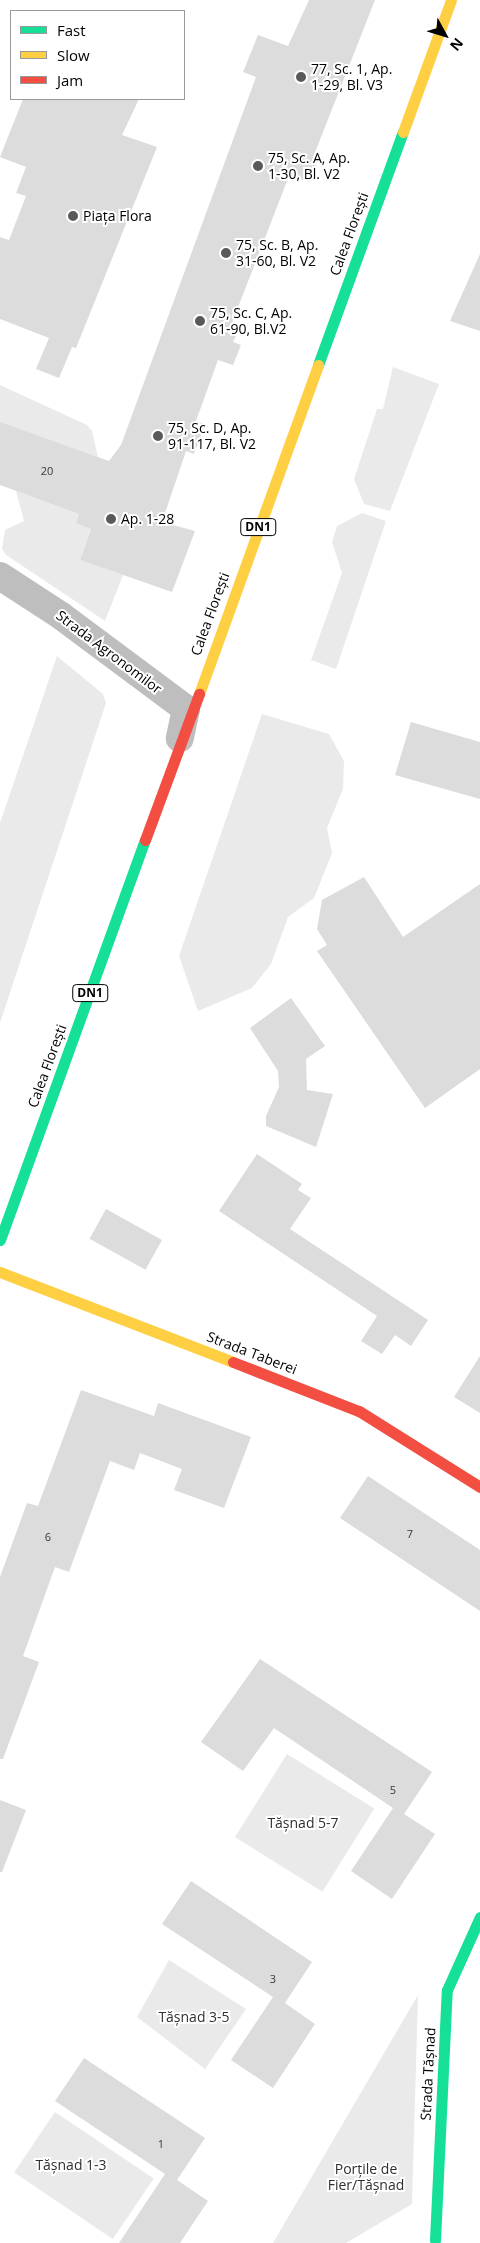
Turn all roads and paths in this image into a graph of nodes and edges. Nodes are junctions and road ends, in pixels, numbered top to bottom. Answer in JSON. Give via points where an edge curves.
{"nodes":[{"id":1,"x":451,"y":0,"type":"edge"},
{"id":2,"x":0,"y":576,"type":"edge"},
{"id":3,"x":179,"y":745,"type":"junction"},
{"id":4,"x":0,"y":1240,"type":"edge"},
{"id":5,"x":0,"y":1272,"type":"edge"},
{"id":6,"x":480,"y":1487,"type":"edge"},
{"id":7,"x":480,"y":1917,"type":"edge"},
{"id":8,"x":435,"y":2242,"type":"edge"}],
"edges":[{"from":1,"to":3,"type":"main road","name":"Calea Florești","number":"DN1"},
{"from":2,"to":3,"type":"street","name":"Strada Agronomilor","via":[[60,615],[186,709]]},
{"from":3,"to":4,"type":"main road","name":"Calea Florești","number":"DN1"},
{"from":5,"to":6,"type":"main road","name":"Strada Taberei","via":[[359,1410]]},
{"from":7,"to":8,"type":"main road","name":"Strada Tășnad","via":[[448,1990]]}]}
